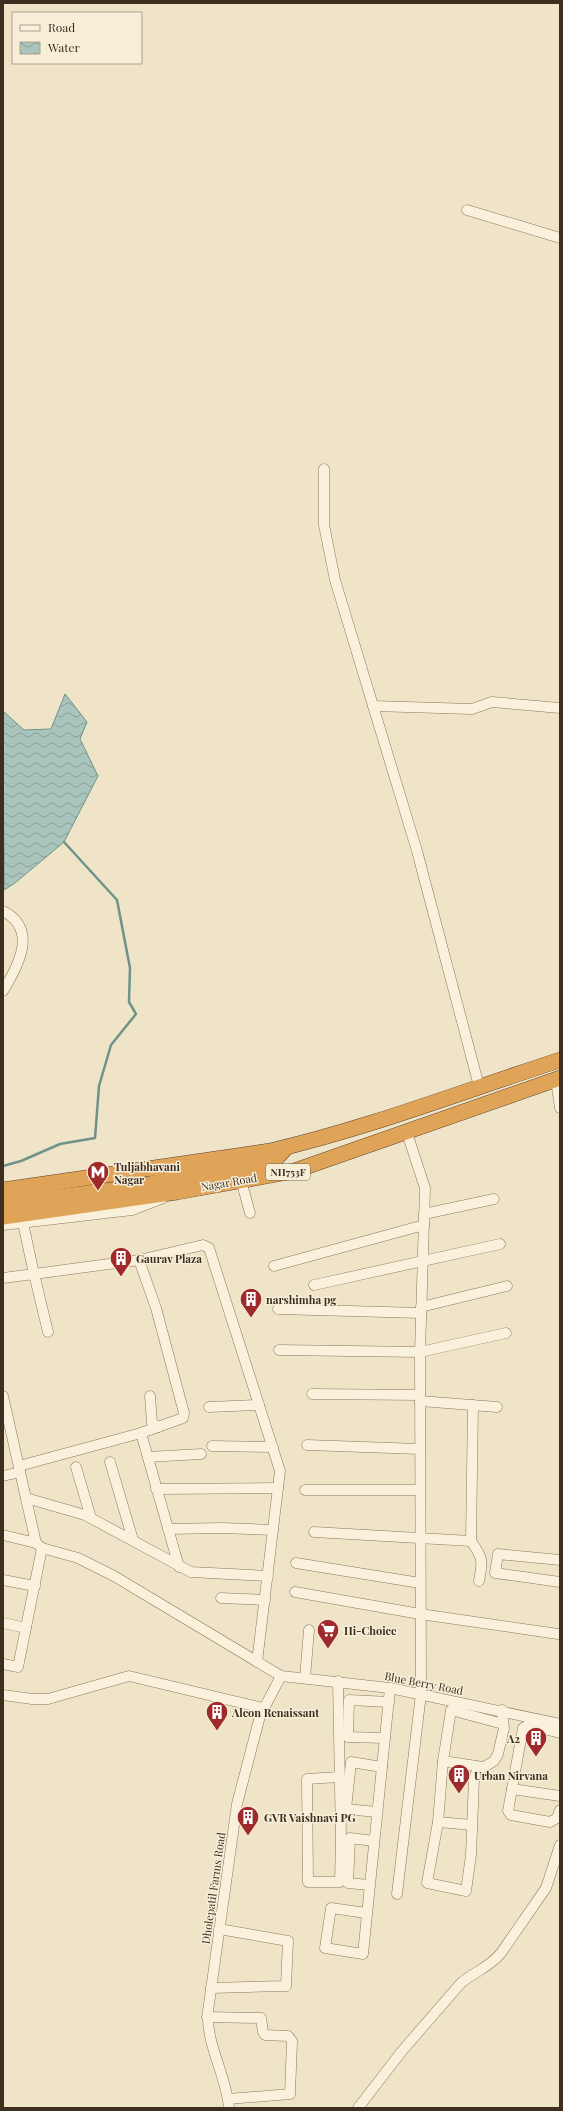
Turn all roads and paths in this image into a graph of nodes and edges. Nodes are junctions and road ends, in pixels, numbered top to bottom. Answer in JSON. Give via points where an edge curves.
{"nodes":[{"id":1,"x":467,"y":210,"type":"dead end"},
{"id":2,"x":560,"y":238,"type":"edge"},
{"id":3,"x":324,"y":469,"type":"dead end"},
{"id":4,"x":373,"y":706,"type":"junction"},
{"id":5,"x":560,"y":708,"type":"edge"},
{"id":6,"x":3,"y":911,"type":"edge"},
{"id":7,"x":3,"y":991,"type":"edge"},
{"id":8,"x":560,"y":1060,"type":"edge"},
{"id":9,"x":558,"y":1079,"type":"edge"},
{"id":10,"x":479,"y":1086,"type":"junction"},
{"id":11,"x":560,"y":1108,"type":"edge"},
{"id":12,"x":406,"y":1130,"type":"junction"},
{"id":13,"x":290,"y":1146,"type":"junction"},
{"id":14,"x":303,"y":1168,"type":"junction"},
{"id":15,"x":242,"y":1180,"type":"junction"},
{"id":16,"x":3,"y":1190,"type":"edge"},
{"id":17,"x":177,"y":1192,"type":"junction"},
{"id":18,"x":494,"y":1200,"type":"dead end"},
{"id":19,"x":3,"y":1204,"type":"edge"},
{"id":20,"x":250,"y":1213,"type":"dead end"},
{"id":21,"x":424,"y":1214,"type":"junction"},
{"id":22,"x":3,"y":1217,"type":"edge"},
{"id":23,"x":23,"y":1223,"type":"junction"},
{"id":24,"x":424,"y":1225,"type":"junction"},
{"id":25,"x":3,"y":1226,"type":"edge"},
{"id":26,"x":500,"y":1244,"type":"dead end"},
{"id":27,"x":139,"y":1260,"type":"junction"},
{"id":28,"x":423,"y":1260,"type":"junction"},
{"id":29,"x":274,"y":1266,"type":"dead end"},
{"id":30,"x":34,"y":1274,"type":"junction"},
{"id":31,"x":3,"y":1278,"type":"edge"},
{"id":32,"x":314,"y":1285,"type":"dead end"},
{"id":33,"x":507,"y":1286,"type":"dead end"},
{"id":34,"x":278,"y":1309,"type":"dead end"},
{"id":35,"x":421,"y":1310,"type":"junction"},
{"id":36,"x":48,"y":1332,"type":"dead end"},
{"id":37,"x":506,"y":1333,"type":"dead end"},
{"id":38,"x":279,"y":1350,"type":"dead end"},
{"id":39,"x":420,"y":1352,"type":"junction"},
{"id":40,"x":312,"y":1394,"type":"dead end"},
{"id":41,"x":3,"y":1396,"type":"edge"},
{"id":42,"x":150,"y":1396,"type":"dead end"},
{"id":43,"x":420,"y":1398,"type":"junction"},
{"id":44,"x":259,"y":1405,"type":"junction"},
{"id":45,"x":474,"y":1405,"type":"junction"},
{"id":46,"x":209,"y":1407,"type":"dead end"},
{"id":47,"x":497,"y":1407,"type":"dead end"},
{"id":48,"x":159,"y":1427,"type":"junction"},
{"id":49,"x":141,"y":1433,"type":"junction"},
{"id":50,"x":307,"y":1445,"type":"dead end"},
{"id":51,"x":212,"y":1446,"type":"dead end"},
{"id":52,"x":273,"y":1447,"type":"junction"},
{"id":53,"x":420,"y":1449,"type":"junction"},
{"id":54,"x":201,"y":1454,"type":"dead end"},
{"id":55,"x":148,"y":1457,"type":"junction"},
{"id":56,"x":110,"y":1462,"type":"dead end"},
{"id":57,"x":76,"y":1468,"type":"dead end"},
{"id":58,"x":19,"y":1469,"type":"junction"},
{"id":59,"x":3,"y":1476,"type":"edge"},
{"id":60,"x":278,"y":1488,"type":"junction"},
{"id":61,"x":156,"y":1489,"type":"junction"},
{"id":62,"x":305,"y":1490,"type":"dead end"},
{"id":63,"x":420,"y":1490,"type":"junction"},
{"id":64,"x":26,"y":1498,"type":"junction"},
{"id":65,"x":91,"y":1518,"type":"junction"},
{"id":66,"x":168,"y":1530,"type":"junction"},
{"id":67,"x":273,"y":1530,"type":"junction"},
{"id":68,"x":314,"y":1532,"type":"dead end"},
{"id":69,"x":3,"y":1535,"type":"edge"},
{"id":70,"x":420,"y":1538,"type":"junction"},
{"id":71,"x":133,"y":1540,"type":"junction"},
{"id":72,"x":471,"y":1541,"type":"junction"},
{"id":73,"x":39,"y":1546,"type":"junction"},
{"id":74,"x":560,"y":1560,"type":"edge"},
{"id":75,"x":296,"y":1563,"type":"dead end"},
{"id":76,"x":179,"y":1567,"type":"junction"},
{"id":77,"x":268,"y":1576,"type":"junction"},
{"id":78,"x":3,"y":1580,"type":"edge"},
{"id":79,"x":479,"y":1581,"type":"dead end"},
{"id":80,"x":560,"y":1582,"type":"edge"},
{"id":81,"x":420,"y":1583,"type":"junction"},
{"id":82,"x":35,"y":1586,"type":"junction"},
{"id":83,"x":295,"y":1592,"type":"dead end"},
{"id":84,"x":221,"y":1598,"type":"dead end"},
{"id":85,"x":265,"y":1600,"type":"junction"},
{"id":86,"x":420,"y":1614,"type":"junction"},
{"id":87,"x":3,"y":1623,"type":"edge"},
{"id":88,"x":26,"y":1628,"type":"junction"},
{"id":89,"x":309,"y":1630,"type":"dead end"},
{"id":90,"x":558,"y":1634,"type":"dead end"},
{"id":91,"x":257,"y":1662,"type":"junction"},
{"id":92,"x":3,"y":1664,"type":"edge"},
{"id":93,"x":281,"y":1676,"type":"junction"},
{"id":94,"x":305,"y":1678,"type":"junction"},
{"id":95,"x":338,"y":1681,"type":"junction"},
{"id":96,"x":390,"y":1688,"type":"junction"},
{"id":97,"x":421,"y":1694,"type":"junction"},
{"id":98,"x":3,"y":1695,"type":"edge"},
{"id":99,"x":389,"y":1702,"type":"junction"},
{"id":100,"x":264,"y":1708,"type":"junction"},
{"id":101,"x":505,"y":1711,"type":"junction"},
{"id":102,"x":503,"y":1724,"type":"junction"},
{"id":103,"x":560,"y":1724,"type":"edge"},
{"id":104,"x":560,"y":1732,"type":"edge"},
{"id":105,"x":385,"y":1738,"type":"junction"},
{"id":106,"x":443,"y":1761,"type":"junction"},
{"id":107,"x":382,"y":1767,"type":"junction"},
{"id":108,"x":483,"y":1767,"type":"junction"},
{"id":109,"x":339,"y":1777,"type":"junction"},
{"id":110,"x":512,"y":1789,"type":"junction"},
{"id":111,"x":560,"y":1796,"type":"edge"},
{"id":112,"x":560,"y":1810,"type":"edge"},
{"id":113,"x":377,"y":1812,"type":"junction"},
{"id":114,"x":438,"y":1822,"type":"junction"},
{"id":115,"x":472,"y":1825,"type":"junction"},
{"id":116,"x":374,"y":1841,"type":"junction"},
{"id":117,"x":560,"y":1845,"type":"edge"},
{"id":118,"x":369,"y":1885,"type":"junction"},
{"id":119,"x":397,"y":1894,"type":"dead end"},
{"id":120,"x":366,"y":1913,"type":"junction"},
{"id":121,"x":219,"y":1929,"type":"junction"},
{"id":122,"x":211,"y":1988,"type":"junction"},
{"id":123,"x":207,"y":2017,"type":"junction"},
{"id":124,"x":228,"y":2103,"type":"edge"},
{"id":125,"x":358,"y":2108,"type":"edge"}],
"edges":[{"from":1,"to":2,"type":"street"},
{"from":3,"to":4,"type":"street","via":[[324,525],[333,574]]},
{"from":4,"to":5,"type":"street","via":[[472,709],[492,702]]},
{"from":4,"to":10,"type":"street","via":[[417,851]]},
{"from":6,"to":7,"type":"street","via":[[13,916],[20,924],[23,948],[18,964]]},
{"from":8,"to":10,"type":"highway","number":"NH753F"},
{"from":9,"to":11,"type":"street"},
{"from":9,"to":12,"type":"highway","name":"Nagar Road","number":"NH753F"},
{"from":10,"to":13,"type":"highway","number":"NH753F","via":[[350,1130]]},
{"from":12,"to":14,"type":"highway","name":"Nagar Road","number":"NH753F"},
{"from":12,"to":21,"type":"street","via":[[425,1188]]},
{"from":13,"to":14,"type":"highway"},
{"from":13,"to":16,"type":"highway","number":"NH753F"},
{"from":13,"to":19,"type":"highway","via":[[273,1162],[143,1186]]},
{"from":14,"to":15,"type":"highway","name":"Nagar Road","number":"NH753F"},
{"from":15,"to":17,"type":"highway","name":"Nagar Road","number":"NH753F"},
{"from":15,"to":20,"type":"street"},
{"from":17,"to":22,"type":"highway","name":"Nagar Road","number":"NH753F"},
{"from":17,"to":23,"type":"street","via":[[132,1210]]},
{"from":18,"to":21,"type":"street"},
{"from":21,"to":24,"type":"street"},
{"from":23,"to":25,"type":"street"},
{"from":23,"to":30,"type":"street"},
{"from":24,"to":28,"type":"street"},
{"from":24,"to":29,"type":"street"},
{"from":26,"to":28,"type":"street"},
{"from":27,"to":30,"type":"street"},
{"from":27,"to":44,"type":"street","via":[[203,1245],[209,1248]]},
{"from":27,"to":48,"type":"street","via":[[156,1308],[184,1413],[181,1420]]},
{"from":28,"to":32,"type":"street"},
{"from":28,"to":35,"type":"street"},
{"from":30,"to":31,"type":"street"},
{"from":30,"to":36,"type":"street"},
{"from":33,"to":35,"type":"street"},
{"from":34,"to":35,"type":"street"},
{"from":35,"to":39,"type":"street"},
{"from":37,"to":39,"type":"street"},
{"from":38,"to":39,"type":"street"},
{"from":39,"to":43,"type":"street"},
{"from":40,"to":43,"type":"street"},
{"from":41,"to":58,"type":"street"},
{"from":42,"to":48,"type":"street","via":[[152,1422]]},
{"from":43,"to":45,"type":"street"},
{"from":43,"to":53,"type":"street"},
{"from":44,"to":46,"type":"street"},
{"from":44,"to":52,"type":"street"},
{"from":45,"to":47,"type":"street"},
{"from":45,"to":72,"type":"street"},
{"from":48,"to":49,"type":"street"},
{"from":49,"to":55,"type":"street"},
{"from":49,"to":58,"type":"street"},
{"from":50,"to":53,"type":"street"},
{"from":51,"to":52,"type":"street"},
{"from":52,"to":60,"type":"street","via":[[280,1471]]},
{"from":53,"to":63,"type":"street"},
{"from":54,"to":55,"type":"street"},
{"from":55,"to":61,"type":"street"},
{"from":56,"to":71,"type":"street"},
{"from":57,"to":65,"type":"street"},
{"from":58,"to":59,"type":"street"},
{"from":58,"to":64,"type":"street"},
{"from":60,"to":61,"type":"street"},
{"from":60,"to":67,"type":"street"},
{"from":61,"to":66,"type":"street"},
{"from":62,"to":63,"type":"street"},
{"from":63,"to":70,"type":"street"},
{"from":64,"to":65,"type":"street"},
{"from":64,"to":73,"type":"street"},
{"from":65,"to":71,"type":"street"},
{"from":66,"to":67,"type":"street"},
{"from":66,"to":76,"type":"street"},
{"from":67,"to":77,"type":"street"},
{"from":68,"to":70,"type":"street"},
{"from":69,"to":73,"type":"street"},
{"from":70,"to":72,"type":"street"},
{"from":70,"to":81,"type":"street"},
{"from":71,"to":76,"type":"street"},
{"from":72,"to":79,"type":"street","via":[[483,1563]]},
{"from":73,"to":82,"type":"street"},
{"from":73,"to":91,"type":"street","via":[[78,1558],[114,1576]]},
{"from":74,"to":80,"type":"street","via":[[498,1554],[495,1573]]},
{"from":75,"to":81,"type":"street"},
{"from":76,"to":77,"type":"street","via":[[197,1574]]},
{"from":77,"to":85,"type":"street"},
{"from":78,"to":82,"type":"street"},
{"from":81,"to":86,"type":"street"},
{"from":82,"to":88,"type":"street"},
{"from":83,"to":86,"type":"street"},
{"from":84,"to":85,"type":"street"},
{"from":85,"to":91,"type":"street"},
{"from":86,"to":90,"type":"street"},
{"from":86,"to":97,"type":"street"},
{"from":87,"to":88,"type":"street"},
{"from":88,"to":92,"type":"street","via":[[18,1667]]},
{"from":89,"to":94,"type":"street"},
{"from":91,"to":93,"type":"street"},
{"from":93,"to":94,"type":"street","name":"Blue Berry Road"},
{"from":93,"to":100,"type":"street","name":"Dholepatil Farms Road"},
{"from":94,"to":95,"type":"street","name":"Blue Berry Road"},
{"from":95,"to":96,"type":"street","name":"Blue Berry Road"},
{"from":95,"to":109,"type":"street"},
{"from":96,"to":97,"type":"street","name":"Blue Berry Road"},
{"from":96,"to":99,"type":"street"},
{"from":97,"to":101,"type":"street","name":"Blue Berry Road"},
{"from":97,"to":119,"type":"street"},
{"from":98,"to":100,"type":"street","via":[[32,1700],[48,1699],[128,1676]]},
{"from":99,"to":105,"type":"street"},
{"from":99,"to":105,"type":"street","via":[[349,1700],[348,1737]]},
{"from":100,"to":121,"type":"street","name":"Dholepatil Farms Road","via":[[237,1804]]},
{"from":101,"to":102,"type":"street"},
{"from":101,"to":103,"type":"street","name":"Blue Berry Road"},
{"from":102,"to":106,"type":"street","via":[[451,1710]]},
{"from":102,"to":108,"type":"street","via":[[496,1758]]},
{"from":104,"to":110,"type":"street","via":[[524,1726]]},
{"from":105,"to":107,"type":"street"},
{"from":106,"to":108,"type":"street"},
{"from":106,"to":114,"type":"street"},
{"from":107,"to":113,"type":"street"},
{"from":107,"to":113,"type":"street","via":[[351,1762],[346,1809]]},
{"from":108,"to":115,"type":"street","via":[[477,1771],[474,1779]]},
{"from":109,"to":109,"type":"street","via":[[340,1882],[308,1882],[308,1779]]},
{"from":110,"to":111,"type":"street"},
{"from":110,"to":112,"type":"street","via":[[508,1811],[511,1815],[550,1822],[557,1818]]},
{"from":113,"to":116,"type":"street"},
{"from":114,"to":115,"type":"street"},
{"from":114,"to":115,"type":"street","via":[[427,1883],[466,1891]]},
{"from":116,"to":118,"type":"street"},
{"from":116,"to":118,"type":"street","via":[[350,1838],[348,1883]]},
{"from":117,"to":125,"type":"street","via":[[546,1888],[501,1953],[494,1961],[461,1983]]},
{"from":118,"to":120,"type":"street"},
{"from":120,"to":120,"type":"street","via":[[363,1954],[325,1948],[331,1908]]},
{"from":121,"to":122,"type":"street","name":"Dholepatil Farms Road"},
{"from":121,"to":122,"type":"street","via":[[288,1941],[286,1986]]},
{"from":122,"to":123,"type":"street","name":"Dholepatil Farms Road"},
{"from":123,"to":124,"type":"street","name":"Dholepatil Farms Road","via":[[211,2044],[225,2082]]},
{"from":123,"to":124,"type":"street","via":[[261,2018],[265,2035],[288,2036],[292,2041],[290,2094]]}]}
